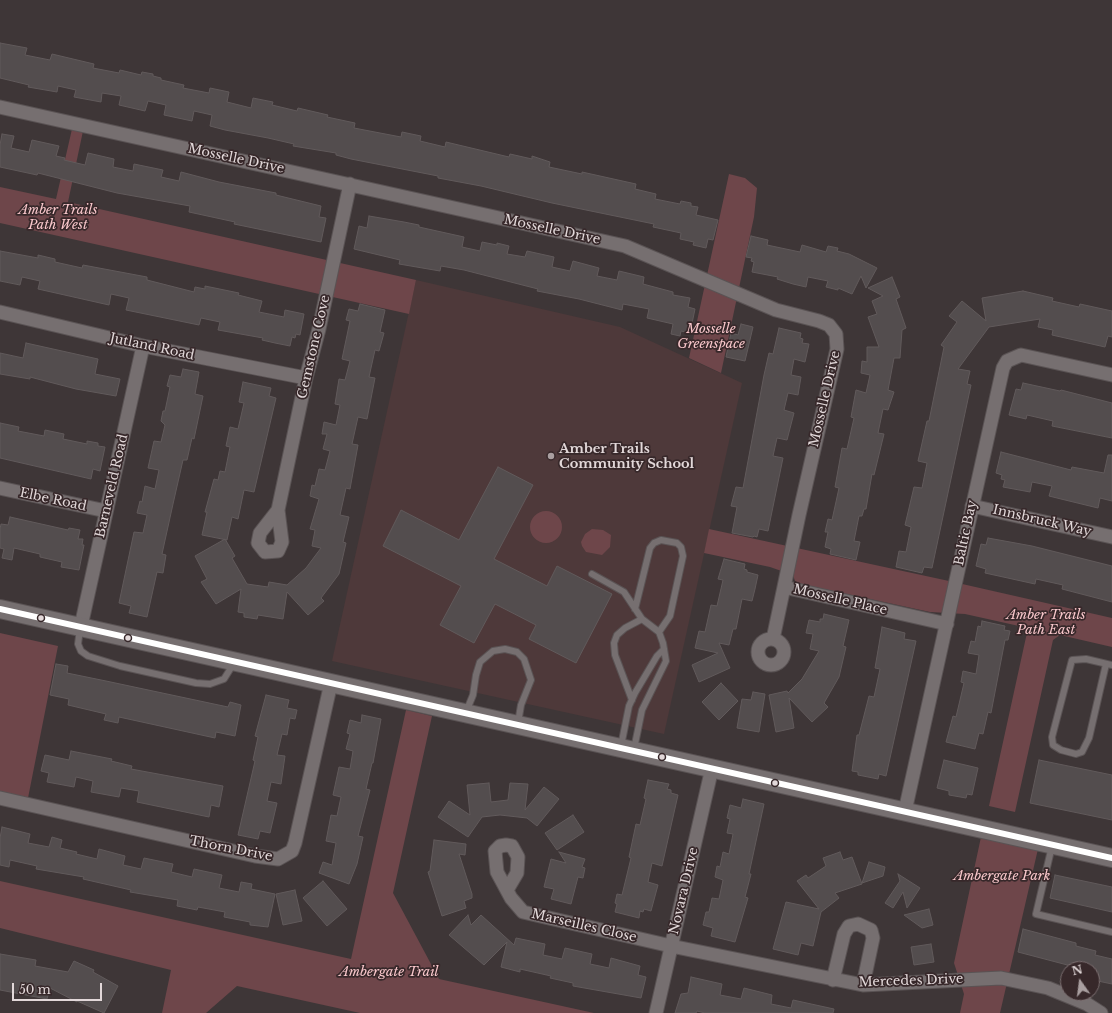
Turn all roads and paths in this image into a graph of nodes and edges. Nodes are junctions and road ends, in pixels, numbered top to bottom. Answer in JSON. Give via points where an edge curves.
{"nodes":[{"id":1,"x":0,"y":107,"type":"edge"},
{"id":2,"x":350,"y":184,"type":"junction"},
{"id":3,"x":0,"y":312,"type":"edge"},
{"id":4,"x":143,"y":346,"type":"junction"},
{"id":5,"x":1112,"y":375,"type":"edge"},
{"id":6,"x":306,"y":378,"type":"junction"},
{"id":7,"x":0,"y":488,"type":"edge"},
{"id":8,"x":972,"y":506,"type":"junction"},
{"id":9,"x":278,"y":510,"type":"dead end"},
{"id":10,"x":106,"y":512,"type":"junction"},
{"id":11,"x":1112,"y":537,"type":"edge"},
{"id":12,"x":592,"y":574,"type":"dead end"},
{"id":13,"x":784,"y":587,"type":"junction"},
{"id":14,"x":0,"y":609,"type":"edge"},
{"id":15,"x":635,"y":609,"type":"junction"},
{"id":16,"x":642,"y":620,"type":"junction"},
{"id":17,"x":947,"y":624,"type":"junction"},
{"id":18,"x":81,"y":626,"type":"junction"},
{"id":19,"x":659,"y":632,"type":"junction"},
{"id":20,"x":773,"y":639,"type":"dead end"},
{"id":21,"x":664,"y":649,"type":"junction"},
{"id":22,"x":234,"y":661,"type":"junction"},
{"id":23,"x":1109,"y":664,"type":"edge"},
{"id":24,"x":331,"y":683,"type":"junction"},
{"id":25,"x":632,"y":700,"type":"junction"},
{"id":26,"x":466,"y":713,"type":"junction"},
{"id":27,"x":518,"y":725,"type":"junction"},
{"id":28,"x":627,"y":749,"type":"junction"},
{"id":29,"x":712,"y":768,"type":"junction"},
{"id":30,"x":0,"y":798,"type":"edge"},
{"id":31,"x":905,"y":812,"type":"junction"},
{"id":32,"x":1052,"y":844,"type":"junction"},
{"id":33,"x":1112,"y":858,"type":"edge"},
{"id":34,"x":507,"y":890,"type":"dead end"},
{"id":35,"x":1112,"y":932,"type":"edge"},
{"id":36,"x":671,"y":946,"type":"junction"},
{"id":37,"x":833,"y":980,"type":"junction"},
{"id":38,"x":863,"y":985,"type":"junction"},
{"id":39,"x":656,"y":1013,"type":"edge"},
{"id":40,"x":1100,"y":1013,"type":"edge"}],
"edges":[{"from":1,"to":2,"type":"street","name":"Mosselle Drive"},
{"from":2,"to":6,"type":"street","name":"Gemstone Cove"},
{"from":2,"to":13,"type":"street","name":"Mosselle Drive","via":[[625,246],[776,310],[819,320],[829,325],[836,334],[837,349]]},
{"from":3,"to":4,"type":"street","name":"Jutland Road"},
{"from":4,"to":6,"type":"street","name":"Jutland Road"},
{"from":4,"to":10,"type":"street","name":"Barneveld Road"},
{"from":5,"to":8,"type":"street","name":"Baltic Bay","via":[[1021,356],[1007,361],[1000,375]]},
{"from":6,"to":9,"type":"street","name":"Gemstone Cove"},
{"from":7,"to":10,"type":"street","name":"Elbe Road"},
{"from":8,"to":11,"type":"street","name":"Innsbruck Way"},
{"from":8,"to":17,"type":"street","name":"Baltic Bay"},
{"from":10,"to":18,"type":"street","name":"Barneveld Road"},
{"from":12,"to":15,"type":"lane","via":[[624,592]]},
{"from":13,"to":17,"type":"street","name":"Mosselle Place"},
{"from":13,"to":20,"type":"street","name":"Mosselle Place"},
{"from":14,"to":18,"type":"street"},
{"from":15,"to":16,"type":"lane"},
{"from":15,"to":19,"type":"lane","via":[[650,548],[661,540],[677,543],[683,556],[670,616]]},
{"from":16,"to":19,"type":"lane"},
{"from":16,"to":25,"type":"lane","via":[[625,628],[617,635],[614,643],[614,655]]},
{"from":17,"to":31,"type":"street","name":"Baltic Bay"},
{"from":18,"to":22,"type":"street"},
{"from":18,"to":22,"type":"lane","via":[[78,644],[81,651],[88,656],[135,669],[210,684],[224,679]]},
{"from":19,"to":21,"type":"lane"},
{"from":21,"to":25,"type":"lane","via":[[639,685]]},
{"from":21,"to":28,"type":"lane","via":[[666,661],[648,695]]},
{"from":22,"to":24,"type":"street"},
{"from":23,"to":23,"type":"lane","via":[[1086,659],[1072,660],[1052,737],[1054,745],[1061,750],[1076,754],[1082,752],[1089,738]]},
{"from":24,"to":26,"type":"street"},
{"from":24,"to":30,"type":"street","name":"Thorn Drive","via":[[295,843],[292,851],[278,859]]},
{"from":25,"to":28,"type":"lane"},
{"from":26,"to":27,"type":"street"},
{"from":26,"to":27,"type":"lane","via":[[480,662],[493,651],[505,649],[517,652],[524,659],[531,680],[521,705]]},
{"from":27,"to":28,"type":"street"},
{"from":28,"to":29,"type":"street"},
{"from":29,"to":31,"type":"street"},
{"from":29,"to":36,"type":"street","name":"Novara Drive"},
{"from":31,"to":32,"type":"street"},
{"from":32,"to":33,"type":"street"},
{"from":32,"to":35,"type":"lane","via":[[1036,914]]},
{"from":34,"to":36,"type":"street","name":"Marseilles Close","via":[[524,912]]},
{"from":36,"to":37,"type":"street","name":"Mercedes Drive"},
{"from":36,"to":39,"type":"street","name":"Novara Drive"},
{"from":37,"to":38,"type":"street","name":"Mercedes Drive"},
{"from":37,"to":38,"type":"street","via":[[844,934],[850,926],[858,924],[871,930],[873,938]]},
{"from":38,"to":40,"type":"street","name":"Mercedes Drive","via":[[1001,978],[1048,988],[1087,1004]]}]}
